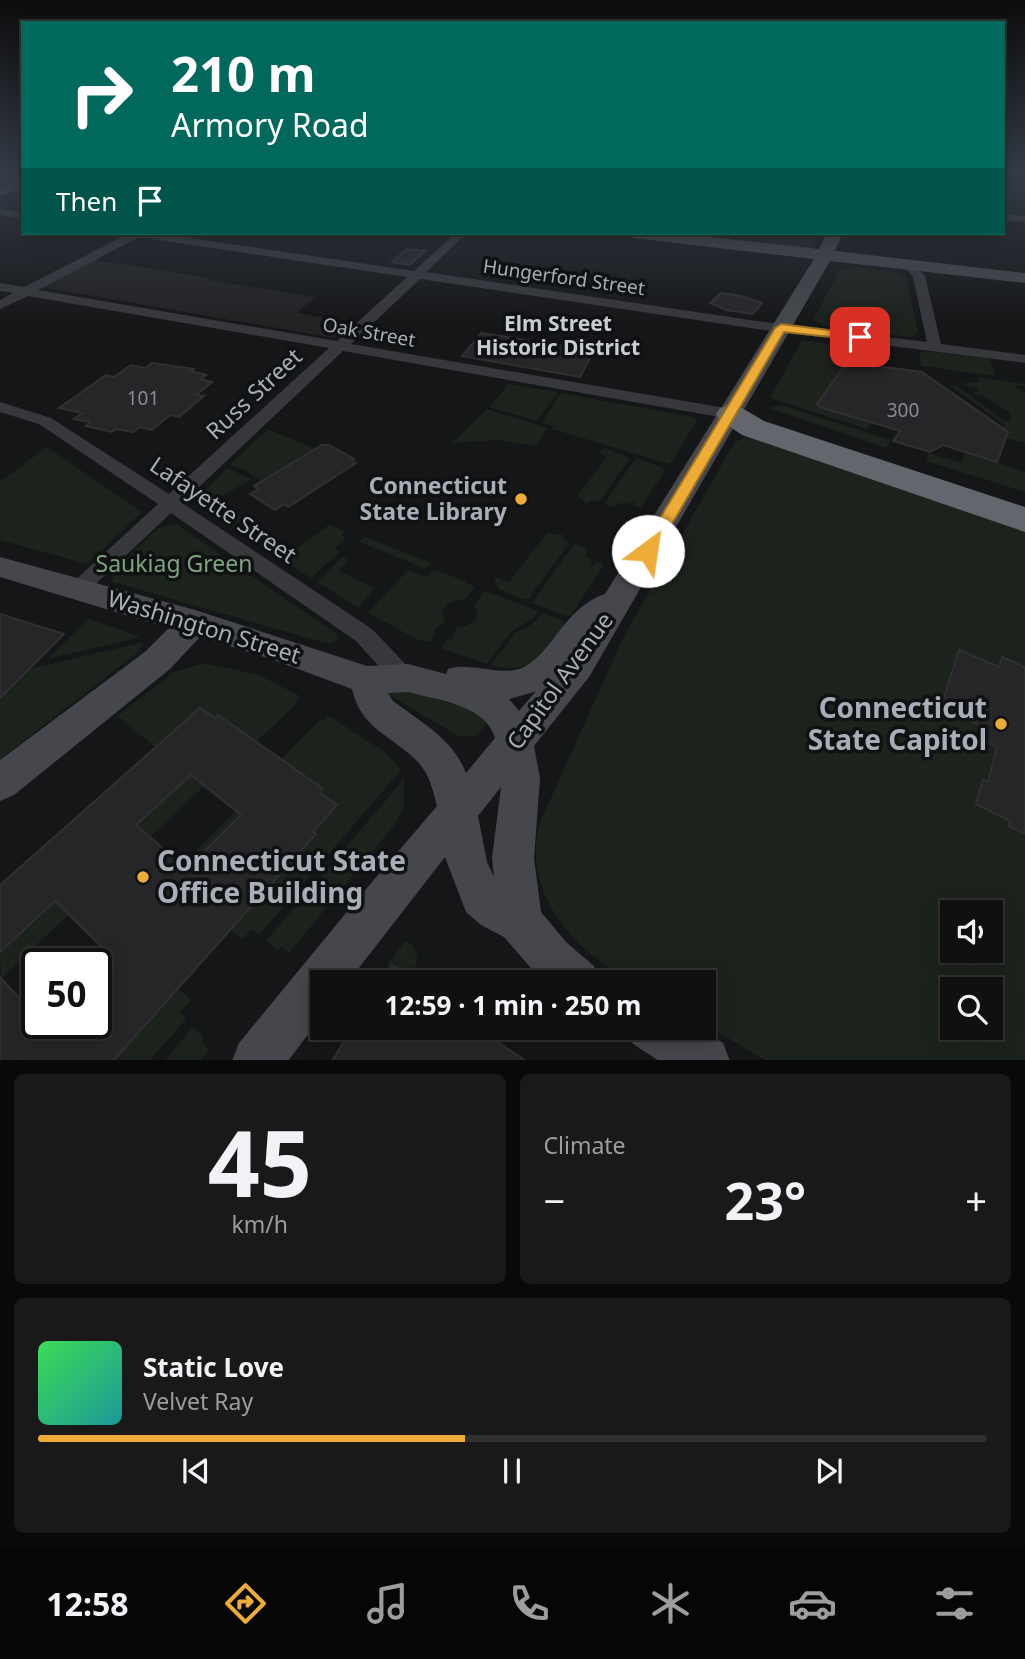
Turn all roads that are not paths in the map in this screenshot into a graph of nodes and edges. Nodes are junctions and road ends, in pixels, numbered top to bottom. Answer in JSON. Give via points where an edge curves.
{"nodes":[{"id":1,"x":132,"y":235,"type":"edge"},
{"id":2,"x":149,"y":235,"type":"edge"},
{"id":3,"x":459,"y":235,"type":"edge"},
{"id":4,"x":650,"y":235,"type":"edge"},
{"id":5,"x":834,"y":235,"type":"edge"},
{"id":6,"x":824,"y":256,"type":"junction"},
{"id":7,"x":909,"y":265,"type":"junction"},
{"id":8,"x":944,"y":269,"type":"junction"},
{"id":9,"x":418,"y":275,"type":"junction"},
{"id":10,"x":1025,"y":278,"type":"edge"},
{"id":11,"x":0,"y":286,"type":"edge"},
{"id":12,"x":922,"y":286,"type":"junction"},
{"id":13,"x":26,"y":291,"type":"junction"},
{"id":14,"x":0,"y":305,"type":"edge"},
{"id":15,"x":781,"y":328,"type":"junction"},
{"id":16,"x":342,"y":346,"type":"junction"},
{"id":17,"x":935,"y":347,"type":"junction"},
{"id":18,"x":1025,"y":359,"type":"edge"},
{"id":19,"x":0,"y":407,"type":"edge"},
{"id":20,"x":731,"y":414,"type":"junction"},
{"id":21,"x":1025,"y":501,"type":"edge"},
{"id":22,"x":170,"y":505,"type":"junction"},
{"id":23,"x":1025,"y":520,"type":"edge"},
{"id":24,"x":0,"y":567,"type":"edge"},
{"id":25,"x":78,"y":589,"type":"junction"},
{"id":26,"x":623,"y":593,"type":"junction"},
{"id":27,"x":195,"y":622,"type":"junction"},
{"id":28,"x":388,"y":674,"type":"junction"},
{"id":29,"x":516,"y":743,"type":"junction"},
{"id":30,"x":0,"y":783,"type":"edge"},
{"id":31,"x":458,"y":813,"type":"junction"},
{"id":32,"x":520,"y":921,"type":"junction"},
{"id":33,"x":564,"y":970,"type":"edge"},
{"id":34,"x":672,"y":1040,"type":"edge"},
{"id":35,"x":257,"y":1060,"type":"edge"},
{"id":36,"x":705,"y":1060,"type":"edge"}],
"edges":[{"from":1,"to":13,"type":"street"},
{"from":2,"to":9,"type":"street","name":"Hungerford Street"},
{"from":3,"to":9,"type":"street","name":"Russ Street"},
{"from":4,"to":6,"type":"main road"},
{"from":5,"to":6,"type":"main road","name":"Capitol Avenue"},
{"from":6,"to":7,"type":"main road"},
{"from":6,"to":15,"type":"main road","name":"Capitol Avenue"},
{"from":7,"to":8,"type":"main road"},
{"from":7,"to":12,"type":"street"},
{"from":8,"to":10,"type":"main road"},
{"from":8,"to":12,"type":"street","via":[[928,275]]},
{"from":9,"to":15,"type":"street","name":"Hungerford Street"},
{"from":9,"to":16,"type":"street","name":"Russ Street"},
{"from":11,"to":13,"type":"street","name":"Oak Street"},
{"from":12,"to":17,"type":"street"},
{"from":13,"to":14,"type":"street"},
{"from":13,"to":16,"type":"street","name":"Oak Street"},
{"from":15,"to":17,"type":"street","name":"Hungerford Street"},
{"from":15,"to":20,"type":"main road","name":"Capitol Avenue"},
{"from":16,"to":20,"type":"street","name":"Oak Street"},
{"from":16,"to":22,"type":"street","name":"Russ Street"},
{"from":17,"to":18,"type":"street","name":"Hungerford Street"},
{"from":19,"to":22,"type":"street","name":"Lafayette Street","via":[[45,421]]},
{"from":20,"to":21,"type":"highway","via":[[778,420]]},
{"from":20,"to":23,"type":"highway","via":[[753,428]]},
{"from":20,"to":26,"type":"main road","name":"Capitol Avenue"},
{"from":22,"to":25,"type":"street","name":"Russ Street"},
{"from":22,"to":28,"type":"street","name":"Lafayette Street","via":[[365,635]]},
{"from":24,"to":25,"type":"main road","name":"Washington Street"},
{"from":25,"to":27,"type":"main road","name":"Washington Street"},
{"from":26,"to":28,"type":"main road","via":[[585,622],[547,668],[526,682],[497,685]]},
{"from":26,"to":29,"type":"main road","name":"Capitol Avenue","via":[[577,667]]},
{"from":27,"to":28,"type":"main road","name":"Washington Street","via":[[301,656]]},
{"from":27,"to":30,"type":"main road","via":[[158,660]]},
{"from":28,"to":29,"type":"main road","name":"Washington Street","via":[[488,703],[502,714]]},
{"from":28,"to":31,"type":"main road","via":[[372,700],[380,712],[439,758]]},
{"from":29,"to":31,"type":"main road","name":"Capitol Avenue"},
{"from":29,"to":32,"type":"main road","name":"Washington Street","via":[[521,778],[513,858]]},
{"from":31,"to":32,"type":"main road","via":[[477,890],[490,906]]},
{"from":31,"to":35,"type":"main road","name":"Capitol Avenue"},
{"from":32,"to":33,"type":"main road"},
{"from":34,"to":36,"type":"main road"}]}
